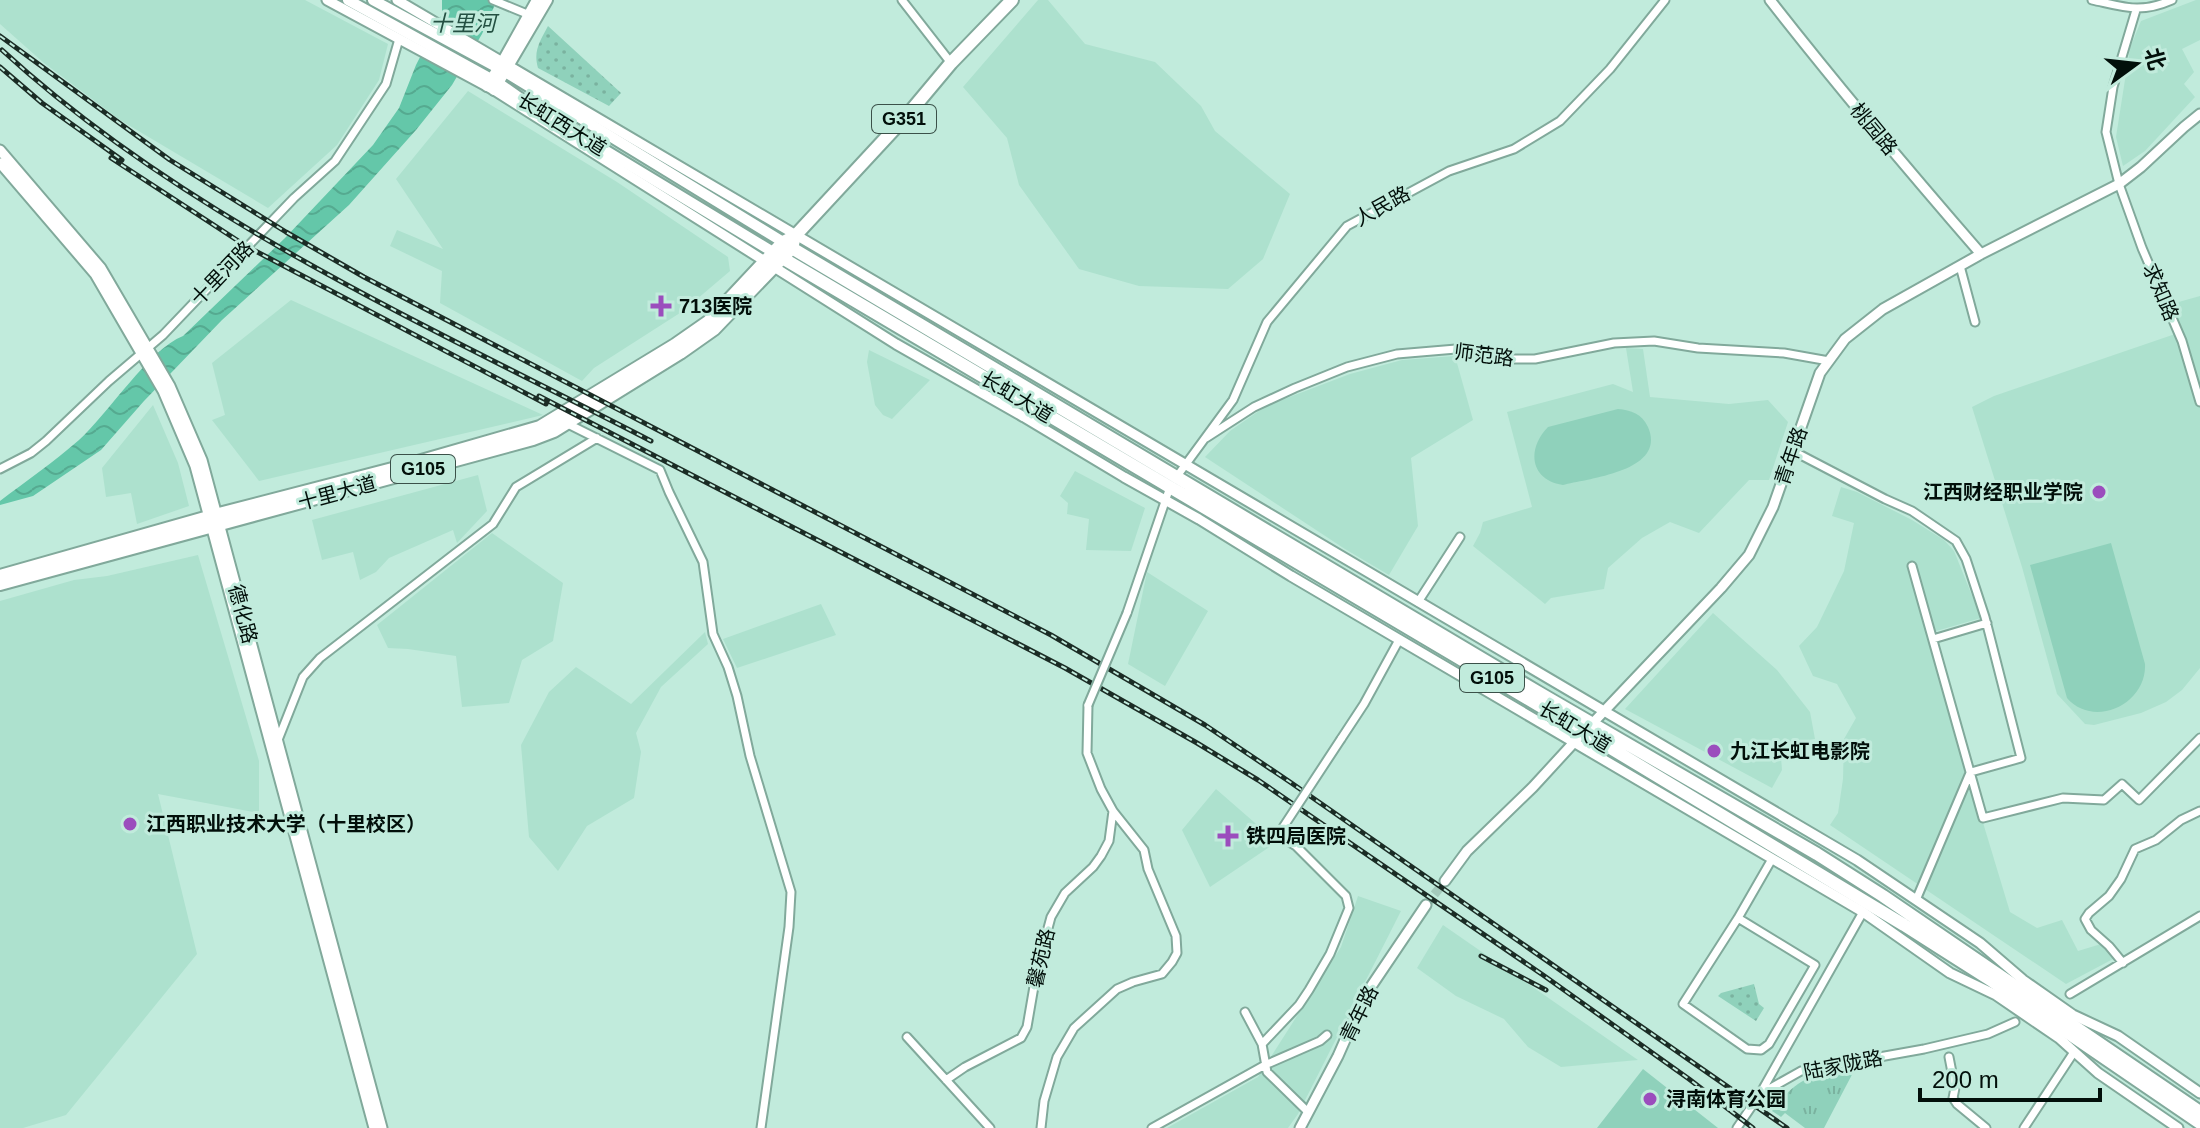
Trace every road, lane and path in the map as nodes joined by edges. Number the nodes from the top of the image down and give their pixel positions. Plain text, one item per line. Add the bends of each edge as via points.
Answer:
1 (327, 0) edge
2 (348, 0) edge
3 (373, 0) edge
4 (397, 0) edge
5 (493, 0) edge
6 (537, 0) edge
7 (547, 0) edge
8 (902, 0) edge
9 (1012, 0) edge
10 (1665, 0) edge
11 (1770, 0) edge
12 (2092, 0) edge
13 (2172, 0) edge
14 (2136, 10) junction
15 (531, 16) junction
16 (417, 17) junction
17 (404, 38) junction
18 (951, 63) junction
19 (500, 64) junction
20 (489, 83) junction
21 (2200, 114) edge
22 (0, 150) edge
23 (0, 163) edge
24 (2119, 184) junction
25 (781, 252) junction
26 (1981, 254) junction
27 (1960, 266) junction
28 (1975, 322) dead end
29 (144, 351) junction
30 (1829, 361) junction
31 (2200, 402) edge
32 (566, 423) junction
33 (597, 438) junction
34 (1204, 438) junction
35 (1793, 451) junction
36 (1186, 464) junction
37 (0, 469) edge
38 (1170, 488) junction
39 (213, 521) junction
40 (1460, 537) dead end
41 (1912, 566) dead end
42 (0, 576) edge
43 (0, 584) edge
44 (1418, 602) junction
45 (1987, 623) junction
46 (1933, 639) junction
47 (1399, 640) junction
48 (1604, 711) junction
49 (1584, 733) junction
50 (2200, 738) edge
51 (278, 742) junction
52 (1971, 772) junction
53 (1113, 811) junction
54 (2200, 811) edge
55 (1772, 859) junction
56 (1445, 881) tunnel mouth
57 (1916, 900) junction
58 (1426, 905) tunnel mouth
59 (1863, 912) junction
60 (2200, 916) edge
61 (1738, 918) junction
62 (2123, 963) junction
63 (2070, 994) dead end
64 (1245, 1012) dead end
65 (2015, 1022) dead end
66 (1327, 1035) dead end
67 (907, 1037) dead end
68 (1262, 1044) junction
69 (2074, 1052) junction
70 (1949, 1057) dead end
71 (1265, 1065) junction
72 (946, 1080) junction
73 (2200, 1093) edge
74 (1760, 1094) junction
75 (1308, 1112) junction
76 (2200, 1112) edge
77 (2200, 1123) edge
78 (374, 1128) edge
79 (382, 1128) edge
80 (761, 1128) edge
81 (990, 1128) edge
82 (1041, 1128) edge
83 (1152, 1128) edge
84 (1300, 1128) edge
85 (1737, 1128) edge
86 (1986, 1128) edge
87 (2024, 1128) edge
88 (2178, 1128) edge

1 - 17 street
2 - 17 main road, 长虹西大道
3 - 16 main road, 长虹西大道
4 - 16 street
5 - 15 street
6 - 15 main road
7 - 15 main road
8 - 18 street
9 - 18 highway, 十里大道 / G351
10 - 34 street, 人民路 via 1560,121 1514,149 1449,171 1347,226 1267,322 1233,400
11 - 26 street, 桃园路
12 - 14 street
13 - 14 street
14 - 24 street, 求知路 via 2106,132
15 - 19 main road
16 - 19 main road, 长虹西大道
17 - 20 main road, 长虹西大道
17 - 29 street, 十里河路 via 386,84 335,161
18 - 25 highway, 十里大道 / G351
19 - 20 main road
19 - 25 main road, 长虹西大道
20 - 25 main road, 长虹西大道
21 - 24 street, 青年路
22 - 29 street, 德化路 via 101,268
23 - 29 street, 德化路 via 95,274
24 - 26 street, 青年路
24 - 31 street, 求知路 via 2182,341
25 - 32 highway, 十里大道 / G105 via 714,329
25 - 36 street
25 - 38 highway, 长虹大道 / G105
25 - 39 highway, 十里大道 / G105 via 708,322 540,427
26 - 27 street, 青年路
27 - 28 street
27 - 30 street, 青年路 via 1883,309 1845,339
29 - 37 street, 十里河路 via 46,441
29 - 39 street, 德化路 via 202,460
30 - 34 street, 师范路 via 1654,341 1614,343 1535,359 1456,349 1397,354 1295,388
30 - 35 street, 青年路
32 - 33 street
32 - 39 highway, 十里大道 / G105 via 533,439
33 - 51 street via 516,487 493,524 320,658 303,677
33 - 80 street via 660,470 703,562 713,634 737,696 788,879 789,927
34 - 36 street, 人民路
35 - 45 street via 1912,511 1956,541
35 - 48 street, 青年路 via 1749,555
36 - 38 street, 人民路
36 - 44 street
38 - 47 street
38 - 49 highway, 长虹大道 / G105
38 - 53 street, 人民路, bridge via 1088,705 1087,753
39 - 42 highway, 十里大道 / G105
39 - 43 highway, 十里大道 / G105
39 - 51 street, 德化路
39 - 78 street, 德化路
40 - 44 street
41 - 46 street
44 - 48 street
45 - 46 street
45 - 52 street via 2021,758
46 - 52 street
47 - 49 street
47 - 68 street, bridge via 1364,704 1278,835 1346,896 1349,908 1309,990
48 - 49 street, 青年路
48 - 57 street
49 - 55 street
49 - 56 street, 青年路 via 1467,851
49 - 76 highway, 长虹大道 / G105 via 1817,854
49 - 77 highway, 长虹大道 / G105 via 1904,925
50 - 52 street via 2139,800 2122,784 2104,800 2063,798 1983,818
51 - 79 street, 德化路
52 - 57 street
53 - 72 street, 馨苑路 via 1105,848 1051,917 1021,1038
53 - 82 street via 1144,850 1176,936 1177,953 1162,974 1117,989 1074,1028 1057,1057
54 - 62 street via 2135,849 2115,888 2085,919
55 - 59 street
55 - 61 street
57 - 73 street via 2073,1015 2118,1036
58 - 75 street, 青年路 via 1364,997
59 - 69 street via 1950,973 1996,995
59 - 74 street
60 - 62 street
61 - 61 street via 1683,1004 1756,1051 1769,1044 1815,965
62 - 63 street
64 - 68 street
65 - 74 street, 陆家陇路 via 1924,1049 1801,1071
66 - 71 street
67 - 72 street
68 - 71 street
69 - 87 street
69 - 88 street
70 - 86 street via 1953,1098
71 - 75 street
71 - 83 street
72 - 81 street
74 - 85 street, 陆家陇路
75 - 84 street, 青年路

